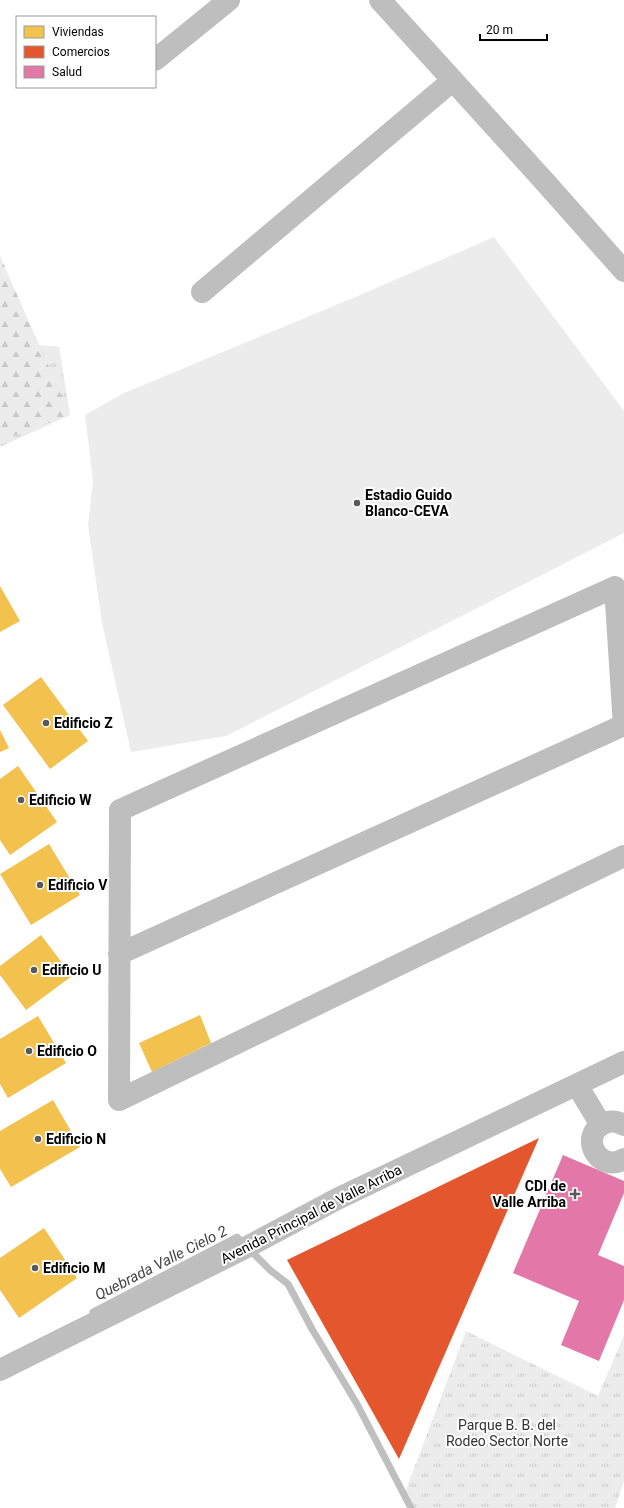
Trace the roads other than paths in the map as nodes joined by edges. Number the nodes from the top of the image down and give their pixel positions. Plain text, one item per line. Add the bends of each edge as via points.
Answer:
1 (229, 0) edge
2 (380, 0) edge
3 (156, 59) edge
4 (452, 81) junction
5 (624, 271) edge
6 (202, 292) dead end
7 (624, 725) edge
8 (624, 856) edge
9 (119, 954) junction
10 (624, 1062) edge
11 (577, 1085) junction
12 (601, 1125) junction
13 (624, 1125) edge
14 (624, 1159) edge
15 (0, 1370) edge

1 - 3 street
2 - 4 street
4 - 5 street
4 - 6 street
7 - 9 street
7 - 9 street via 615,587 120,810
8 - 9 street via 119,1100
10 - 11 street, Avenida Principal de Valle Arriba
11 - 12 street
11 - 15 street, Avenida Principal de Valle Arriba via 337,1199
12 - 13 street via 616,1121
12 - 14 street via 592,1137 594,1152 606,1162 613,1163

